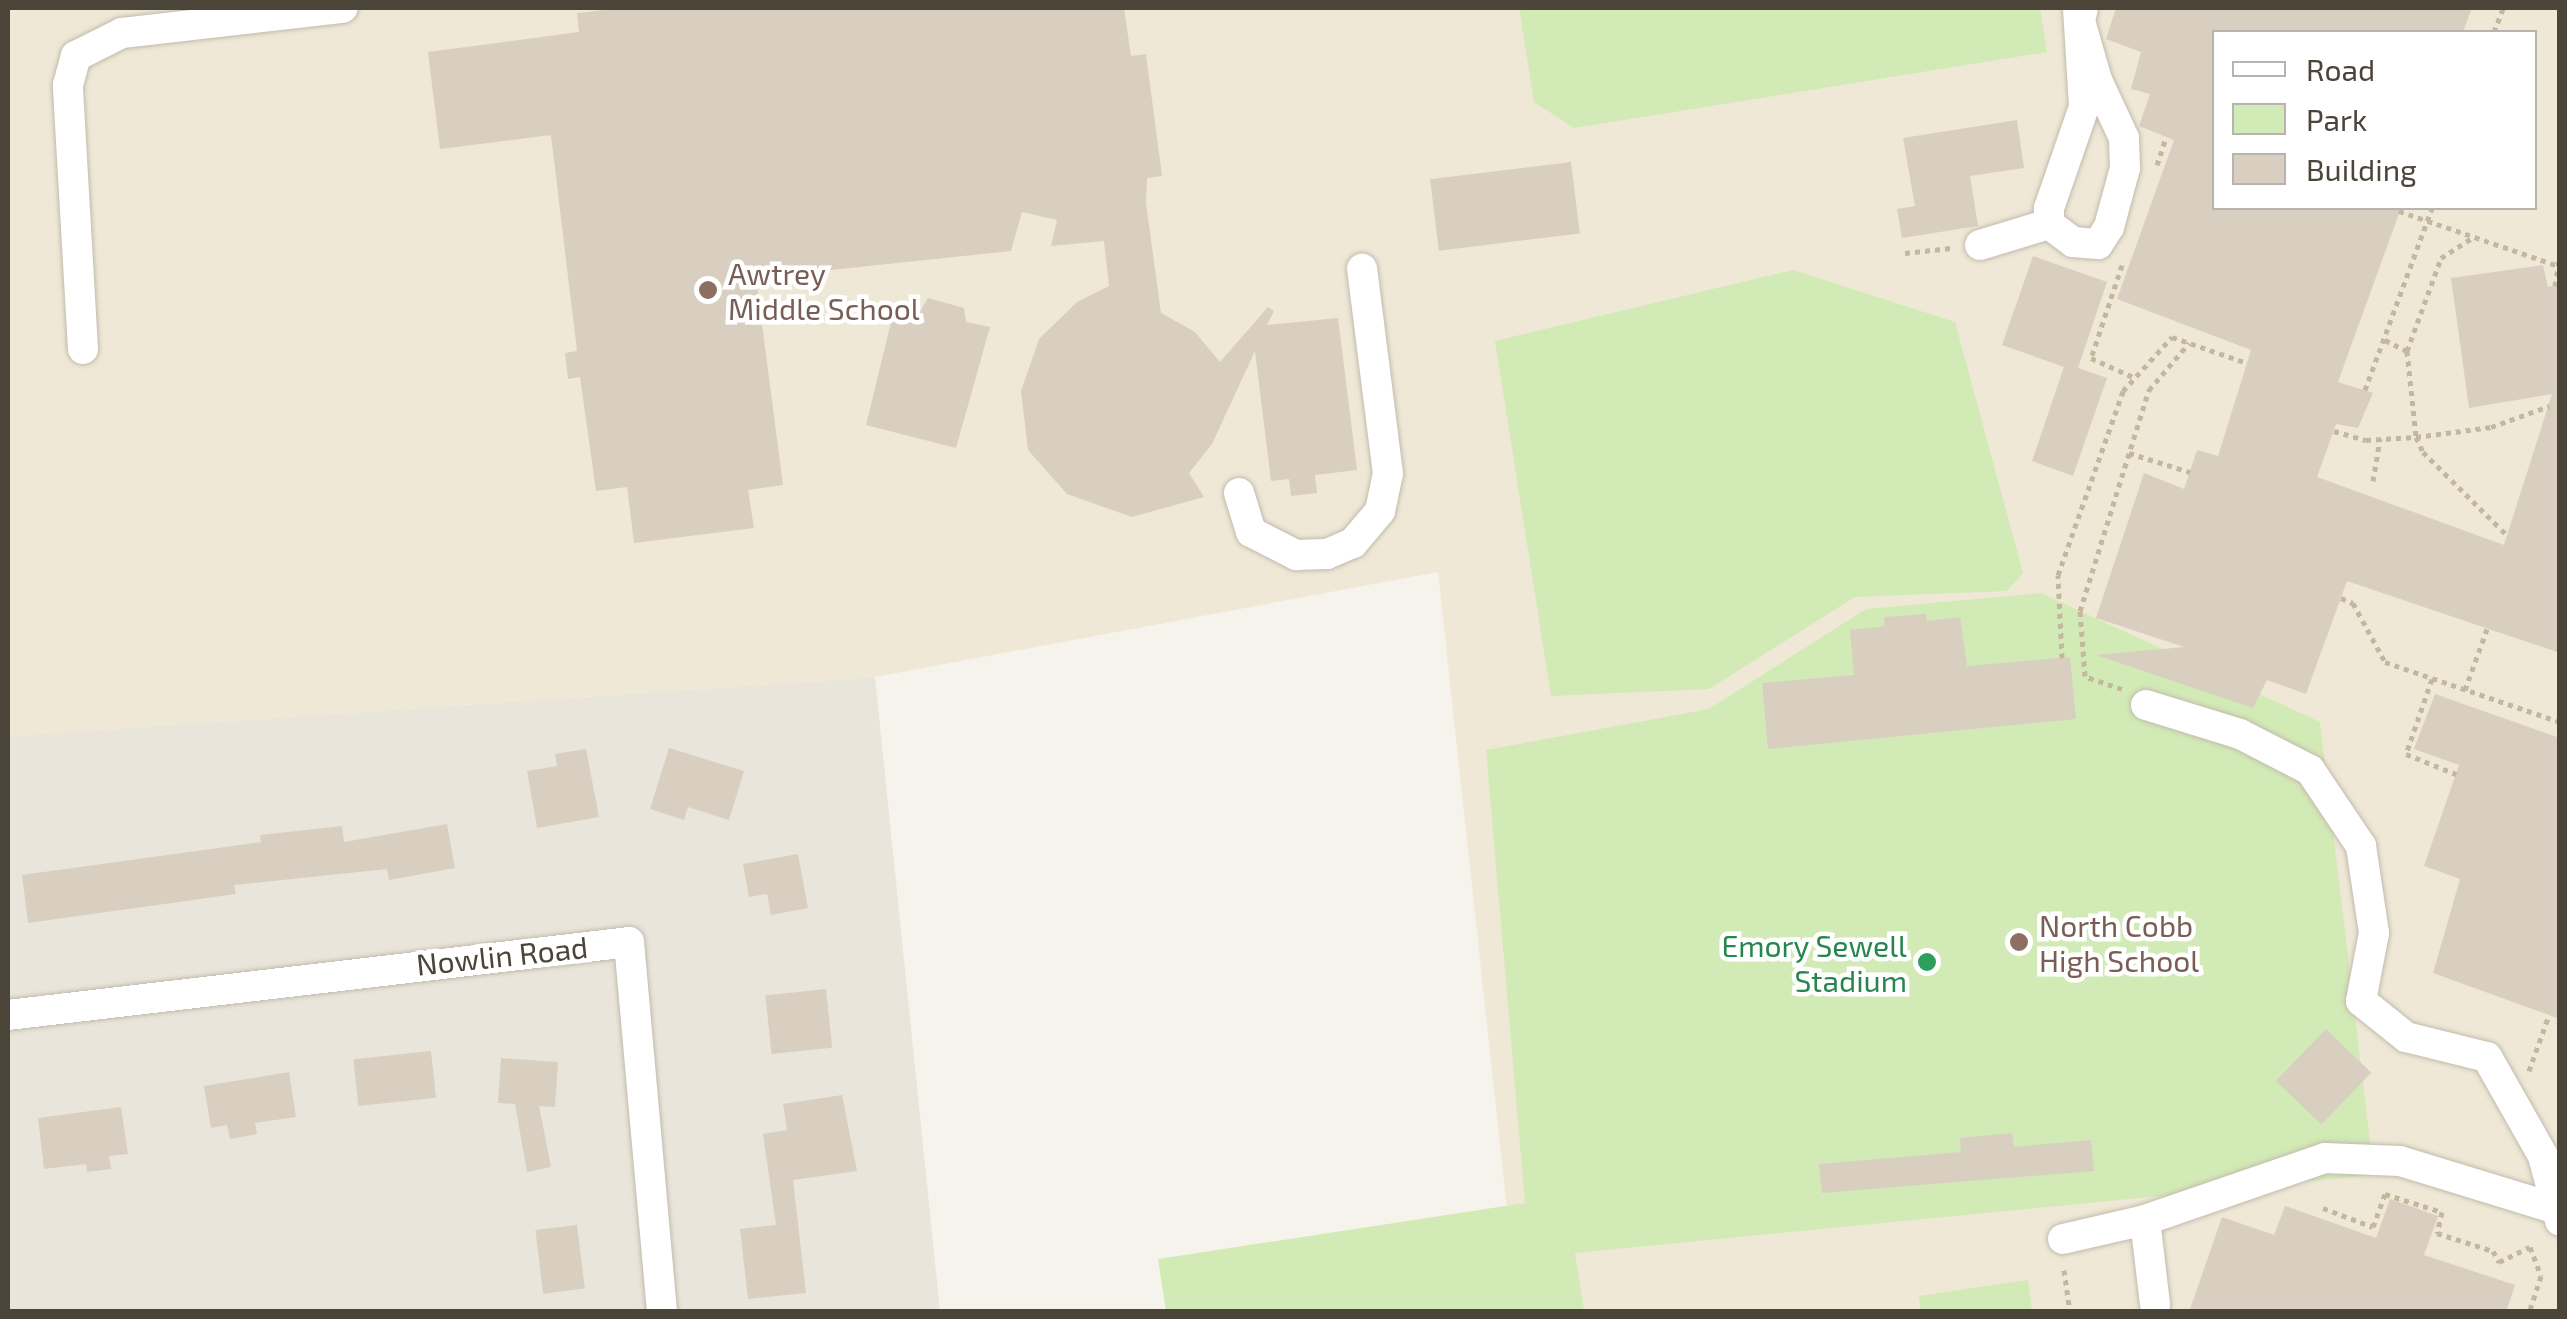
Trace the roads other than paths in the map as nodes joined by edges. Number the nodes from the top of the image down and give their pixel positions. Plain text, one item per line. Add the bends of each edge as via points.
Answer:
1 (343, 8) edge
2 (2080, 12) edge
3 (2049, 224) junction
4 (1980, 245) road end
5 (1362, 268) dead end
6 (83, 349) dead end
7 (1239, 493) dead end
8 (2146, 705) road end
9 (8, 1015) edge
10 (2556, 1214) edge
11 (2145, 1220) junction
12 (2063, 1239) dead end
13 (2155, 1304) dead end
14 (662, 1312) edge

1 - 6 street via 122,34 76,56 68,85
2 - 3 street via 2084,107
2 - 3 street via 2124,138 2124,168 2110,227 2098,244 2073,242
3 - 4 street
5 - 7 street via 1386,449 1380,512 1352,543 1296,556 1251,532
8 - 10 street via 2240,734 2310,770 2361,846 2374,933 2361,1001 2406,1036 2487,1057 2543,1156
9 - 14 street, Nowlin Road via 629,942
10 - 11 street via 2400,1161 2325,1158
11 - 12 street
11 - 13 street

